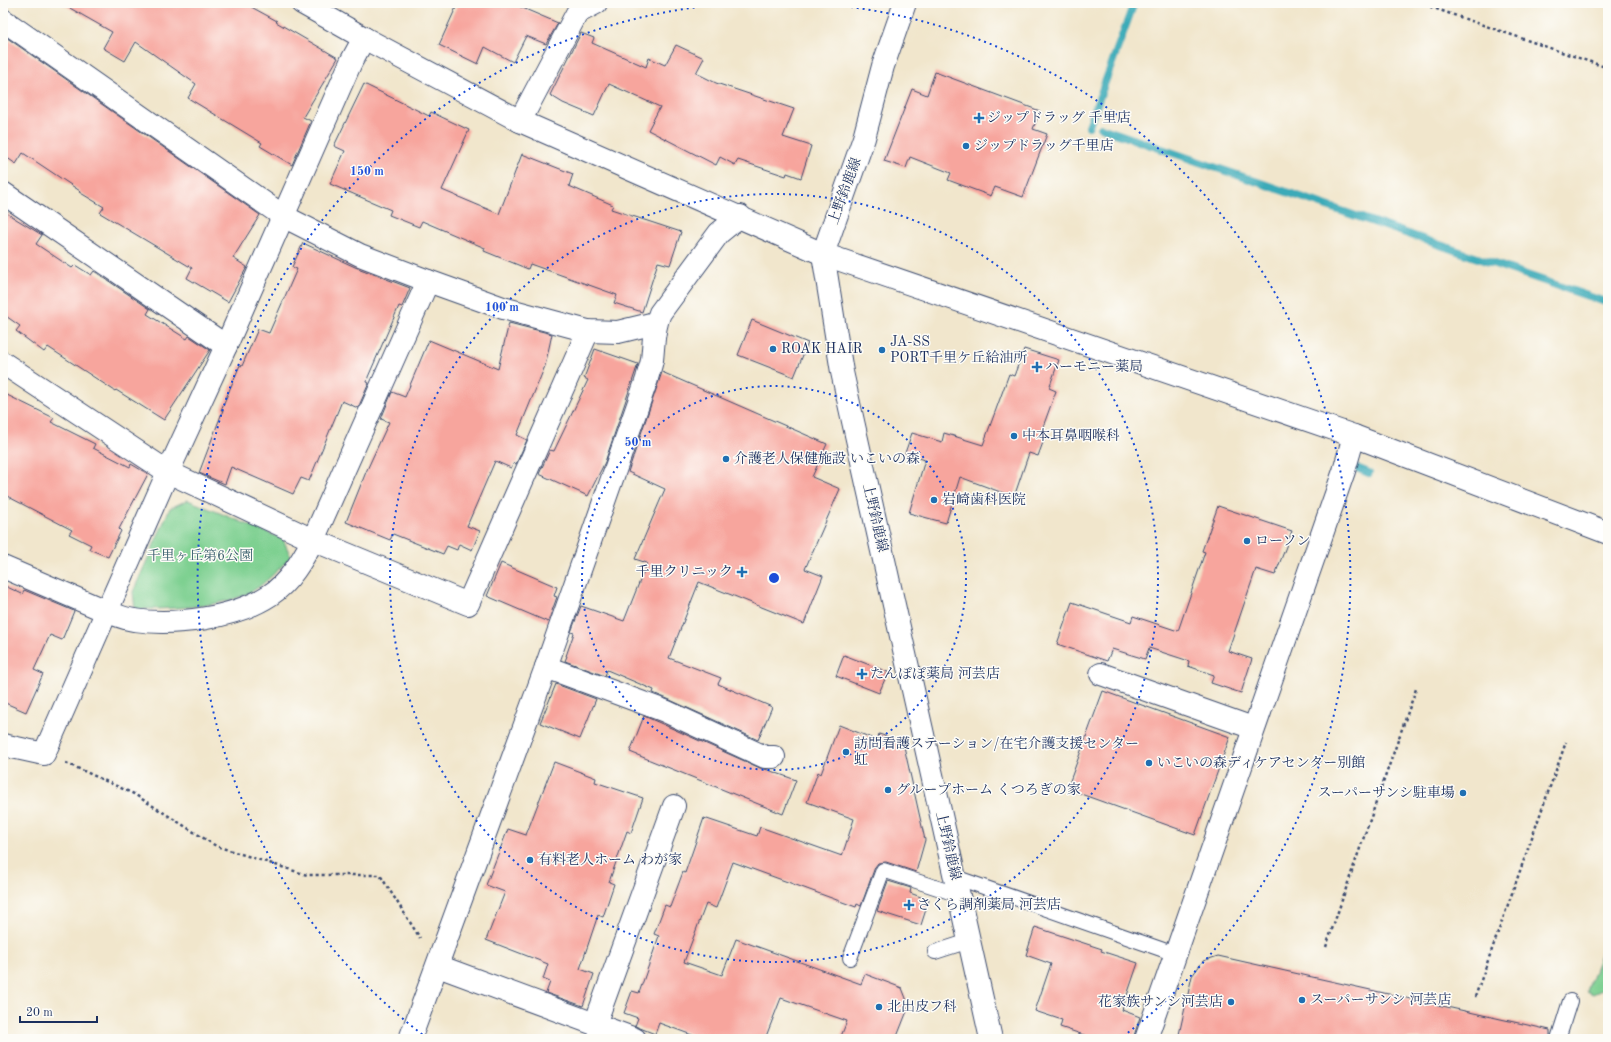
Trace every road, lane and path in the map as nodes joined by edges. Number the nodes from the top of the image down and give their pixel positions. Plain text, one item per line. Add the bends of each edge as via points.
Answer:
1 (302, 3) edge
2 (596, 3) edge
3 (905, 3) edge
4 (1419, 3) edge
5 (3, 20) edge
6 (364, 38) junction
7 (1608, 68) edge
8 (520, 121) junction
9 (3, 193) edge
10 (282, 216) junction
11 (740, 216) junction
12 (823, 254) junction
13 (428, 281) junction
14 (655, 324) junction
15 (588, 331) junction
16 (226, 346) junction
17 (3, 363) edge
18 (1349, 453) junction
19 (168, 472) junction
20 (1608, 533) edge
21 (313, 540) junction
22 (3, 567) edge
23 (108, 612) junction
24 (546, 667) junction
25 (1101, 674) dead end
26 (1416, 689) dead end
27 (1253, 728) junction
28 (1566, 742) dead end
29 (3, 745) edge
30 (44, 754) junction
31 (774, 757) dead end
32 (674, 806) dead end
33 (957, 886) junction
34 (969, 941) junction
35 (1326, 948) dead end
36 (935, 952) dead end
37 (1175, 954) junction
38 (850, 958) dead end
39 (438, 966) junction
40 (1476, 997) dead end
41 (1570, 1001) dead end
42 (595, 1024) junction
43 (410, 1039) edge
44 (635, 1039) edge
45 (990, 1039) edge
46 (1146, 1039) edge
47 (1558, 1039) edge

1 - 6 street
2 - 8 street via 577,13
3 - 12 street, 上野鈴鹿線 via 883,66 864,138
4 - 7 path
5 - 10 street
6 - 8 street
6 - 10 street
8 - 11 street
9 - 16 street
10 - 13 street via 360,255
10 - 16 street
11 - 12 street
11 - 14 street via 718,233 660,313
12 - 18 street
12 - 33 street, 上野鈴鹿線 via 842,372
13 - 15 street via 503,308
13 - 21 street
14 - 15 street via 618,332
14 - 24 street via 652,361 647,379
15 - 21 street via 468,604
16 - 19 street
17 - 19 street
18 - 20 street
18 - 27 street
19 - 21 street
19 - 23 street
21 - 23 street via 304,558 284,584 270,595 234,612 202,618 151,622 123,618
22 - 23 street
23 - 30 street
24 - 31 street via 665,711 765,757
24 - 39 street
25 - 27 street
26 - 35 path
27 - 37 street
28 - 40 path
29 - 30 street
30 - 39 path via 134,794 216,846 307,876 380,876
32 - 42 street
33 - 34 street, 上野鈴鹿線
33 - 37 lane
33 - 38 lane via 883,870
34 - 36 lane
34 - 45 street, 上野鈴鹿線
37 - 46 street
39 - 42 street
39 - 43 street
41 - 47 lane
42 - 44 street

